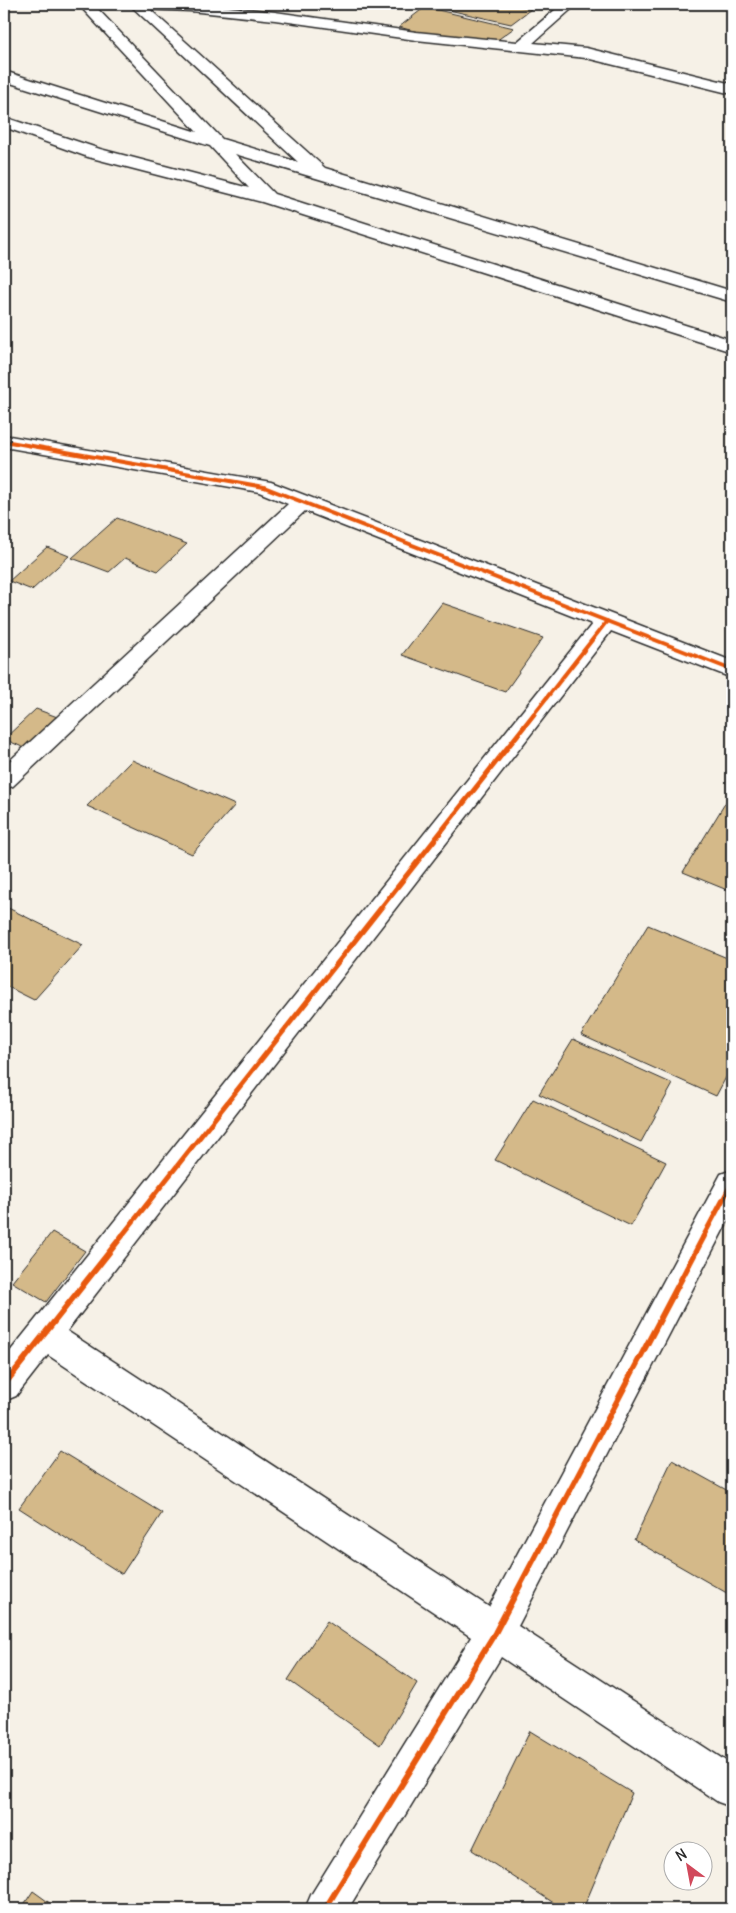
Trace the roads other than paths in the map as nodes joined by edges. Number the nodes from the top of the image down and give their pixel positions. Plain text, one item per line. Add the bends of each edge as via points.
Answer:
1 (85, 4) edge
2 (137, 4) edge
3 (570, 4) edge
4 (521, 46) junction
5 (726, 72) dead end
6 (4, 76) edge
7 (712, 84) junction
8 (732, 89) edge
9 (4, 122) edge
10 (215, 142) junction
11 (319, 172) junction
12 (268, 198) junction
13 (732, 297) edge
14 (732, 346) edge
15 (4, 441) edge
16 (302, 502) junction
17 (607, 621) junction
18 (732, 670) edge
19 (4, 780) edge
20 (732, 1183) edge
21 (44, 1334) junction
22 (4, 1385) edge
23 (495, 1633) junction
24 (732, 1788) edge
25 (325, 1909) edge

1 - 10 street
2 - 4 street via 275,16 416,36
2 - 11 street
3 - 4 street
4 - 7 street via 586,53
5 - 7 street
6 - 10 street
7 - 8 street
9 - 12 street via 94,152
10 - 11 street
10 - 12 street
11 - 13 street
12 - 14 street
15 - 16 street via 264,487
16 - 17 street
16 - 19 street
17 - 18 street
17 - 21 street
20 - 23 street
21 - 22 street
21 - 23 street
23 - 24 street
23 - 25 street

